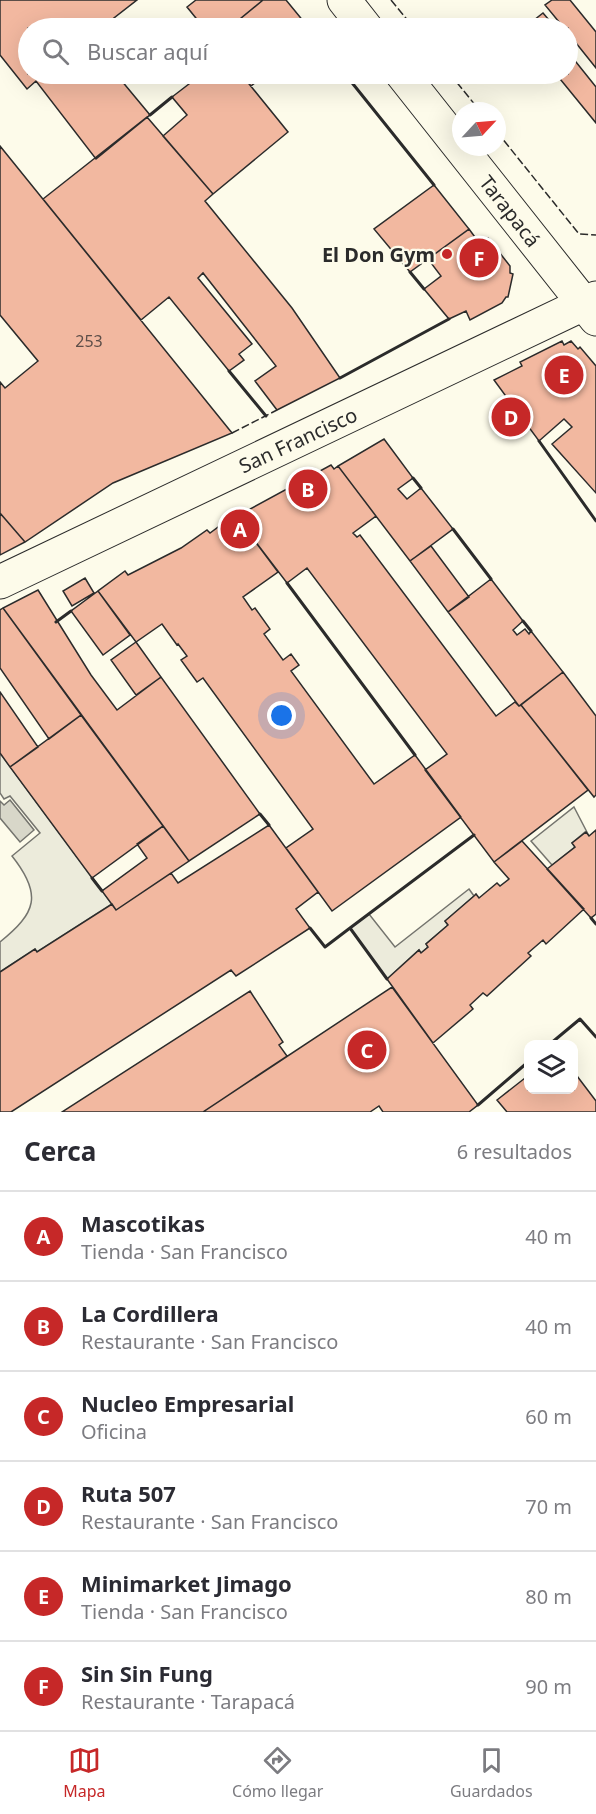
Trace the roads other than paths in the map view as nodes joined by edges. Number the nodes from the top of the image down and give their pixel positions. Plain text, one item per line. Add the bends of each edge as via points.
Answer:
1 (344, 0) edge
2 (358, 18) edge
3 (410, 84) edge
4 (592, 307) edge
5 (0, 582) edge

1 - 2 main road
3 - 4 main road, Tarapacá
4 - 5 main road, San Francisco

